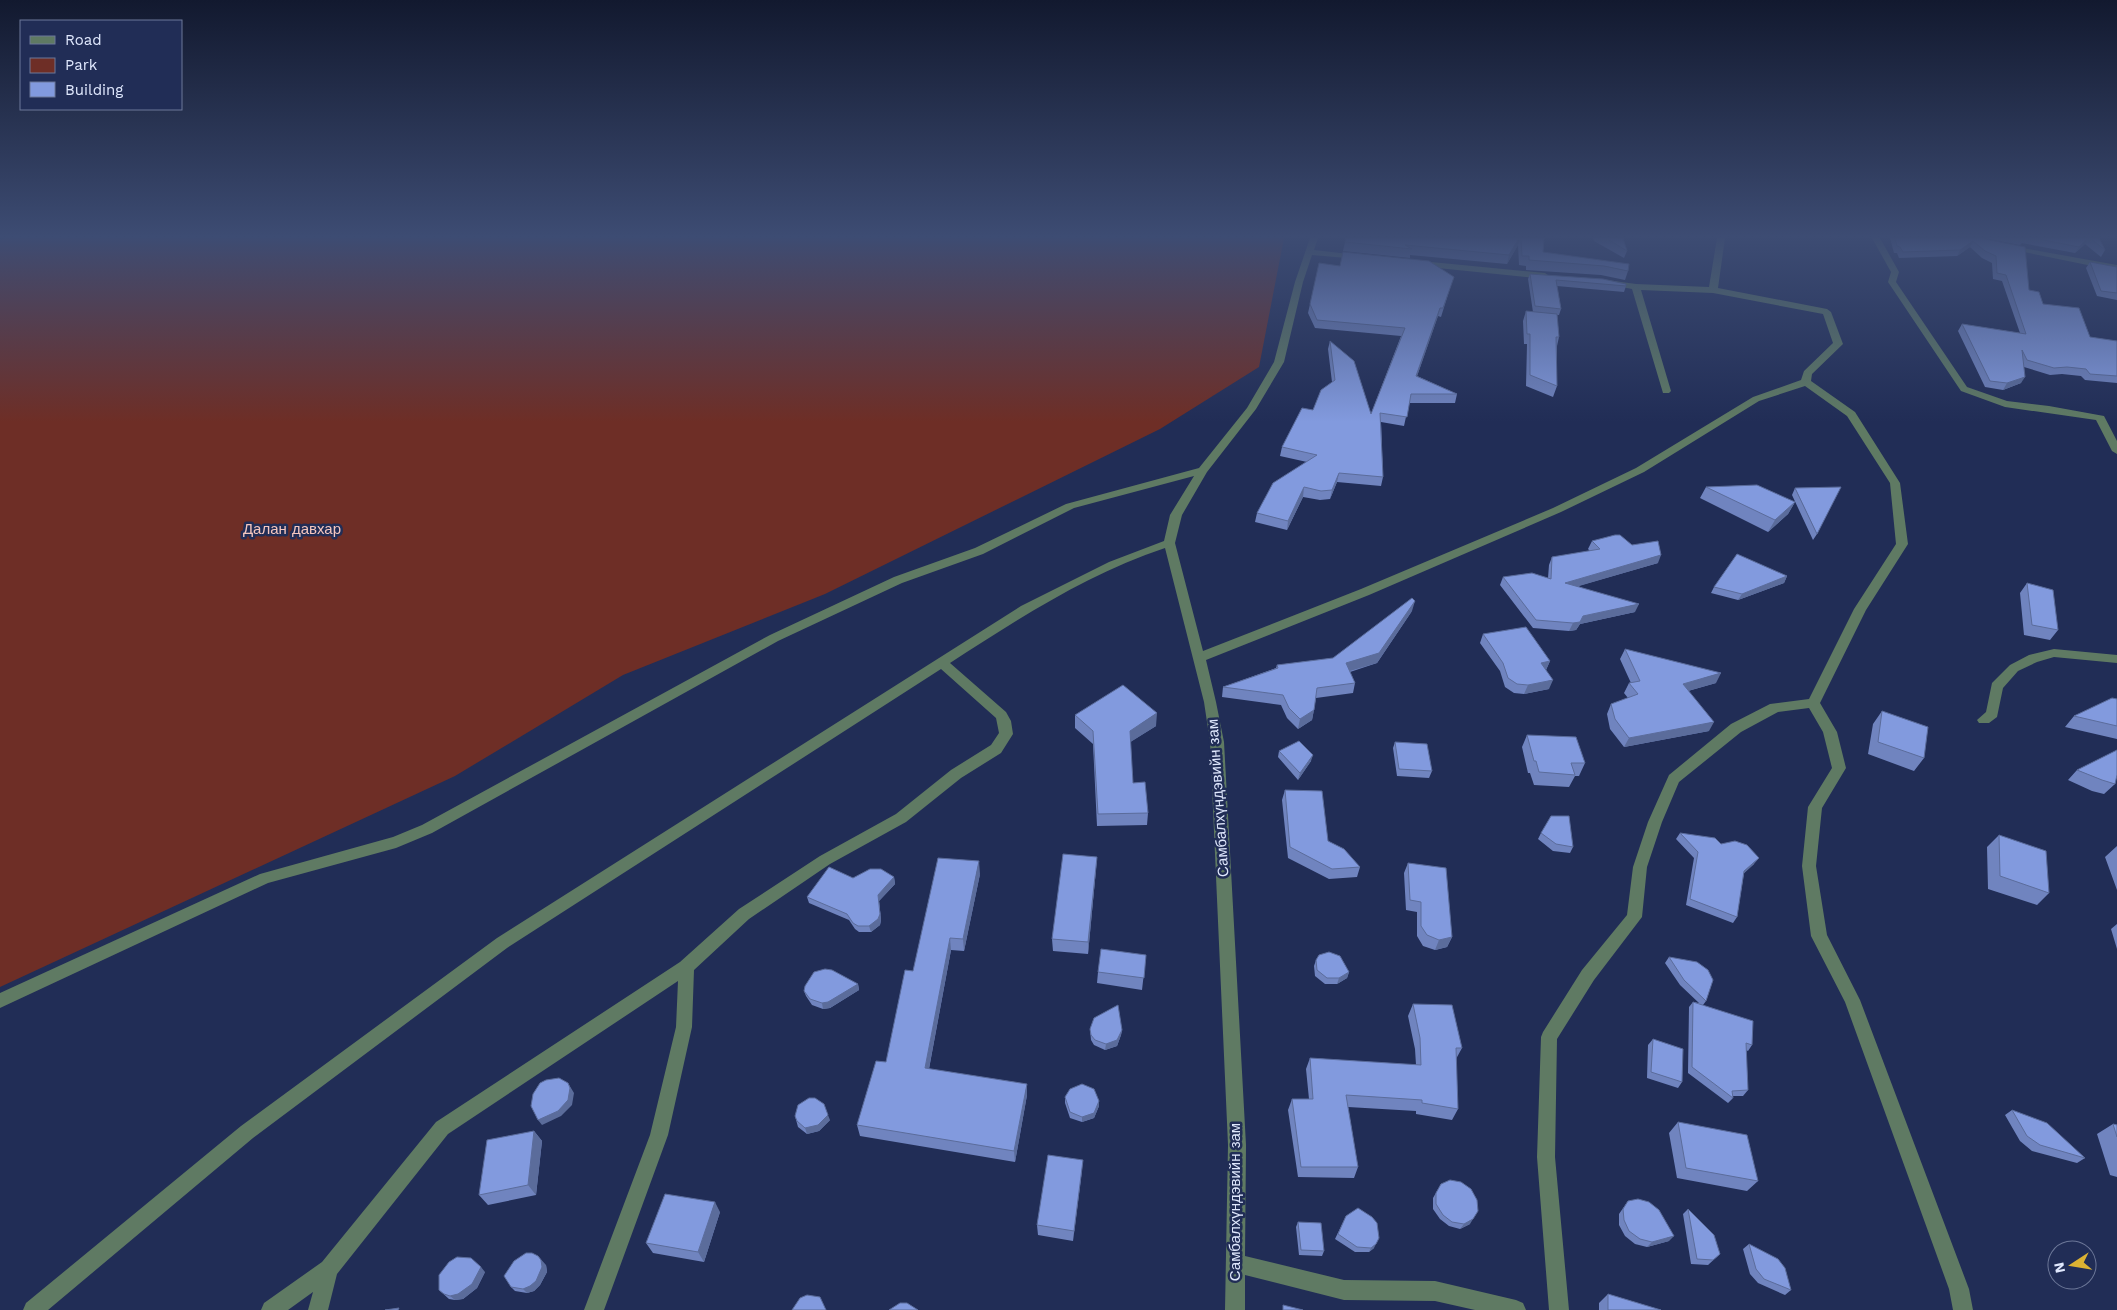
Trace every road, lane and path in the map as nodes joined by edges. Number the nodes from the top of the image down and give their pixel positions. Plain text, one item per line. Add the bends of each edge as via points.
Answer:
1 (1295, 299) edge
2 (1640, 299) edge
3 (1760, 299) edge
4 (1904, 299) edge
5 (1806, 382) junction
6 (1666, 391) dead end
7 (2117, 450) edge
8 (1203, 470) junction
9 (1169, 543) junction
10 (1198, 658) junction
11 (2117, 659) edge
12 (941, 662) junction
13 (1813, 703) junction
14 (1984, 720) dead end
15 (686, 967) junction
16 (0, 1001) edge
17 (1236, 1263) junction
18 (328, 1269) junction
19 (33, 1310) edge
20 (271, 1310) edge
21 (318, 1310) edge
22 (594, 1310) edge
23 (1235, 1310) edge
24 (1516, 1310) edge
25 (1560, 1310) edge
26 (1963, 1310) edge

1 - 8 street, Самбалхүндэвийн зам via 1279,362 1251,409
2 - 6 street
3 - 5 street via 1827,312 1838,344 1807,373
4 - 7 street via 1964,389 2005,404 2100,418
5 - 10 street via 1756,399 1640,470 1557,510 1365,592
5 - 13 street via 1850,414 1895,482 1902,544 1860,609
8 - 9 street, Самбалхүндэвийн зам via 1176,515
8 - 16 street via 1070,506 980,551 898,580 774,638 427,829 396,842 265,878
9 - 10 street, Самбалхүндэвийн зам
9 - 12 street via 1103,567 1025,609
10 - 17 street, Самбалхүндэвийн зам via 1214,721 1219,772 1237,1145
11 - 14 street via 2054,653 2033,658 2014,668 1997,686 1992,714
12 - 15 street via 1001,715 1006,734 1001,744 956,774 901,818 825,860 744,914
12 - 19 street via 443,985 247,1132
13 - 25 street via 1775,707 1736,728 1674,779 1640,867 1634,918 1588,975 1548,1037 1546,1157
13 - 26 street via 1830,732 1839,768 1815,807 1809,866 1819,936 1855,1009 1952,1271
15 - 18 street via 442,1128
15 - 22 street via 684,1027 659,1135
17 - 23 street, Самбалхүндэвийн зам
17 - 24 street via 1344,1290 1435,1291
18 - 20 street
18 - 21 street

